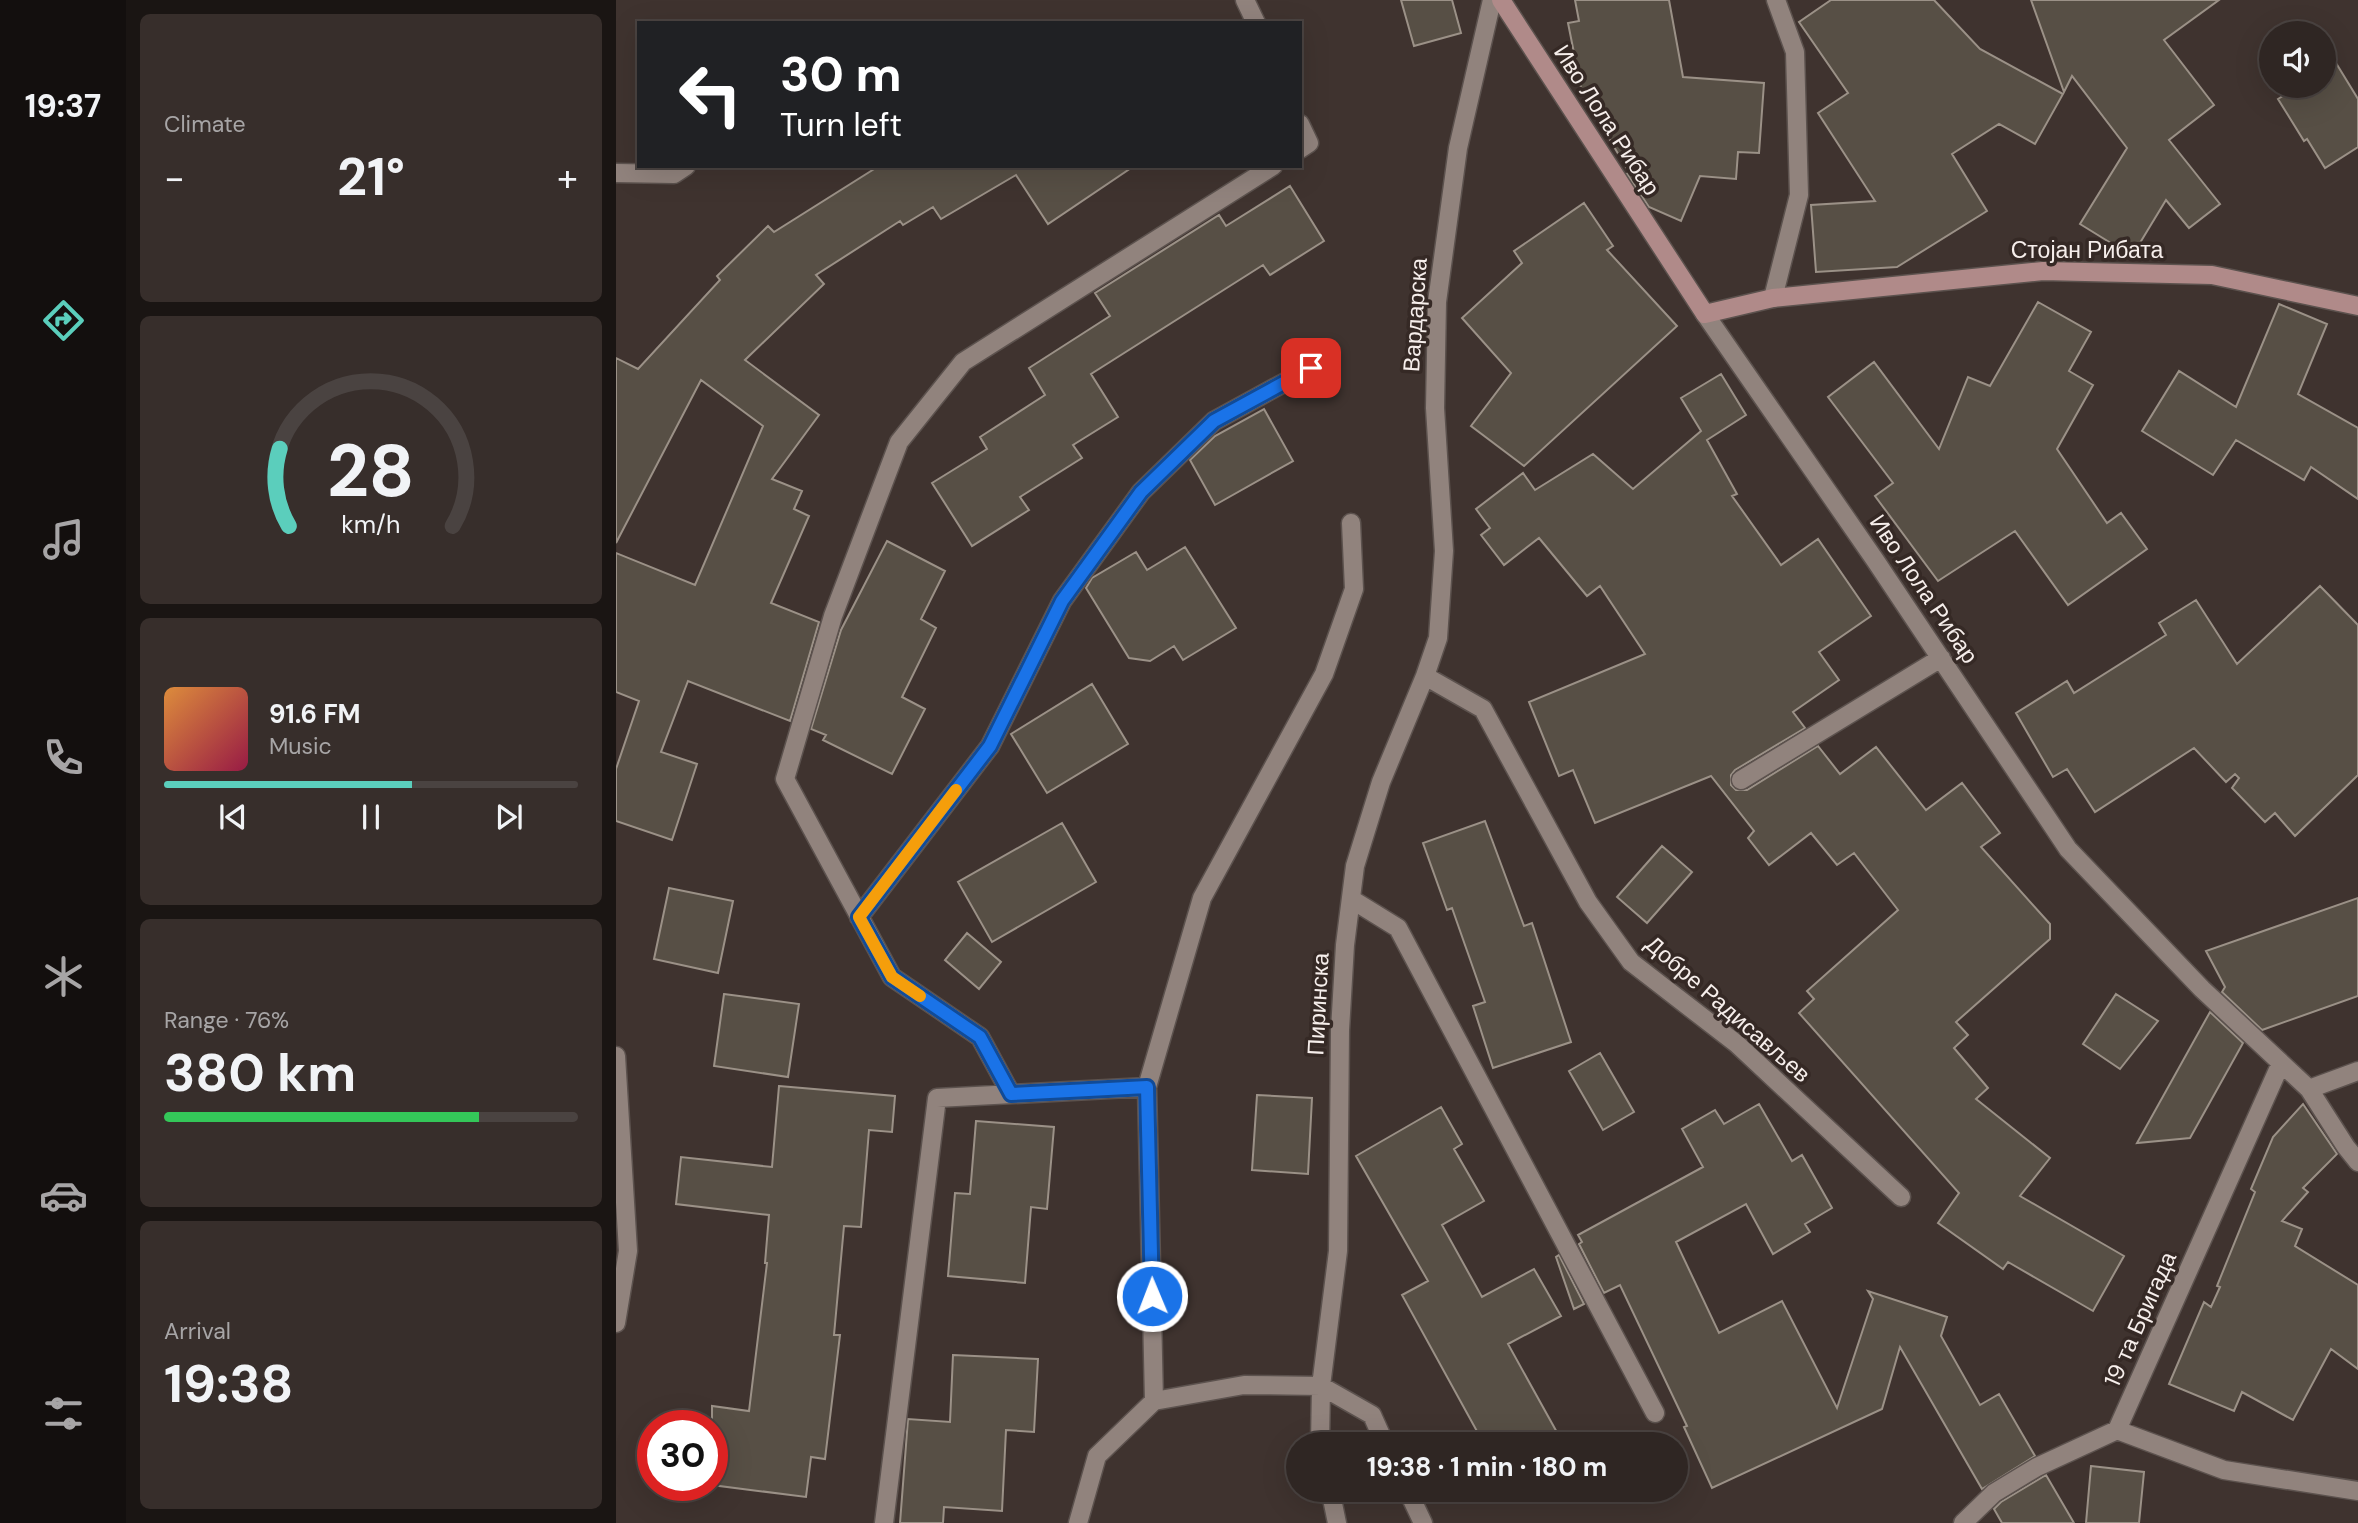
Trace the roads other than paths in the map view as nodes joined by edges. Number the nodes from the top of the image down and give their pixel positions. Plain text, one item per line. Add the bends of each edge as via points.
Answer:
1 (1245, 0) edge
2 (1492, 0) edge
3 (1501, 0) edge
4 (1776, 0) edge
5 (1254, 21) edge
6 (1302, 128) edge
7 (1302, 148) edge
8 (683, 168) edge
9 (1270, 168) edge
10 (616, 173) edge
11 (1773, 298) junction
12 (2358, 306) edge
13 (1705, 314) junction
14 (1311, 368) dead end
15 (1351, 523) dead end
16 (1438, 638) joint
17 (1941, 658) junction
18 (1425, 676) junction
19 (1741, 780) dead end
20 (1351, 899) junction
21 (859, 917) junction
22 (616, 1056) edge
23 (2281, 1063) junction
24 (2358, 1070) edge
25 (1147, 1087) junction
26 (2309, 1088) junction
27 (1011, 1094) junction
28 (2358, 1162) edge
29 (1901, 1197) dead end
30 (616, 1323) edge
31 (1321, 1387) junction
32 (1154, 1401) junction
33 (1656, 1413) dead end
34 (2117, 1430) junction
35 (1320, 1432) edge
36 (1380, 1432) edge
37 (2358, 1491) edge
38 (1333, 1502) edge
39 (1413, 1502) edge
40 (884, 1523) edge
41 (1078, 1523) edge
42 (1337, 1523) edge
43 (1423, 1523) edge
44 (1963, 1523) edge

1 - 5 street
2 - 16 street, Вардарска via 1458,148 1437,302 1435,408 1444,551
3 - 13 street, Иво Лола Рибар
4 - 11 street via 1795,52 1800,195
6 - 7 street via 1309,143
8 - 10 street via 674,174
9 - 21 street via 963,362 900,442 833,616 785,779
11 - 12 street, Стојан Рибата via 2043,271 2212,275
11 - 13 street, Стојан Рибата
13 - 17 street, Иво Лола Рибар
14 - 21 street via 1214,421 1141,492 1062,601 990,746
15 - 25 street via 1354,589 1324,674 1202,898
16 - 18 street, Пиринска
17 - 19 street
17 - 23 street, Иво Лола Рибар via 2068,849 2202,989
18 - 20 street, Пиринска via 1381,782 1355,866
18 - 29 street, Добре Радисављев via 1483,709 1588,902 1631,962 1737,1044
20 - 31 street, Пиринска via 1340,1030 1338,1251
20 - 33 street via 1398,928
21 - 27 street via 892,977 980,1037
22 - 30 street via 628,1251
23 - 26 street, Иво Лола Рибар
23 - 34 street, 19 та Бригада
24 - 26 street
25 - 27 street
25 - 32 street
26 - 28 street, Иво Лола Рибар
27 - 40 street via 937,1098
31 - 32 street via 1244,1385
31 - 35 street, Пиринска
31 - 36 street via 1372,1415
32 - 41 street via 1097,1456
34 - 37 street via 2224,1469
34 - 44 street via 2037,1466 1994,1493
38 - 42 street
39 - 43 street

